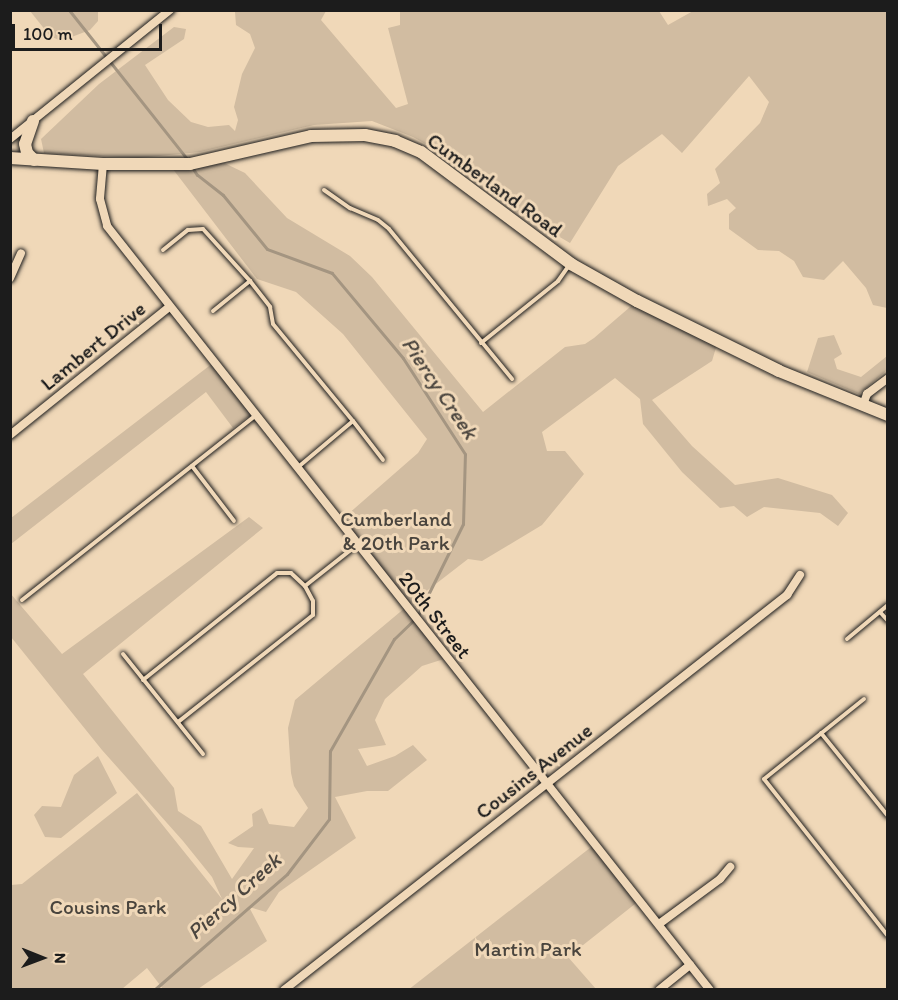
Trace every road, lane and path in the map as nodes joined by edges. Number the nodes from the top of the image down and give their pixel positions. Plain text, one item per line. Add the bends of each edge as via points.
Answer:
1 (170, 10) edge
2 (33, 121) junction
3 (10, 139) edge
4 (10, 158) edge
5 (34, 160) junction
6 (103, 164) junction
7 (324, 190) dead end
8 (163, 250) dead end
9 (21, 253) dead end
10 (571, 264) junction
11 (10, 278) edge
12 (249, 281) junction
13 (169, 307) junction
14 (213, 311) dead end
15 (481, 343) junction
16 (888, 378) edge
17 (512, 379) dead end
18 (863, 405) junction
19 (888, 415) edge
20 (255, 416) junction
21 (353, 421) junction
22 (10, 435) edge
23 (383, 460) dead end
24 (192, 466) junction
25 (296, 469) junction
26 (234, 521) dead end
27 (357, 545) junction
28 (800, 575) dead end
29 (304, 586) junction
30 (22, 600) dead end
31 (888, 605) edge
32 (880, 612) junction
33 (888, 621) edge
34 (848, 639) dead end
35 (123, 654) dead end
36 (143, 680) junction
37 (864, 699) dead end
38 (178, 722) junction
39 (821, 733) junction
40 (203, 754) dead end
41 (546, 784) junction
42 (888, 816) edge
43 (730, 867) dead end
44 (659, 924) junction
45 (888, 936) edge
46 (690, 965) junction
47 (284, 990) edge
48 (659, 990) edge
49 (710, 990) edge

1 - 2 street
2 - 3 street
2 - 5 street via 25,144
4 - 5 street, Cumberland Road
5 - 6 street, Cumberland Road
6 - 10 street, Cumberland Road via 190,164 311,136 337,134 395,141 421,152
6 - 13 street, 20th Street via 100,198 107,226
7 - 15 lane via 389,229
8 - 12 lane via 188,230 203,229
9 - 11 street
10 - 15 lane via 558,281
10 - 18 street, Cumberland Road via 779,371
12 - 14 lane
12 - 21 lane via 270,307 273,324
13 - 20 street, 20th Street
13 - 22 street, Lambert Drive
15 - 17 lane
16 - 18 street via 867,394
18 - 19 street, Cumberland Road
20 - 24 lane
20 - 25 street, 20th Street
21 - 23 lane
21 - 25 lane
24 - 26 lane
24 - 30 lane
25 - 27 street, 20th Street
27 - 29 lane
27 - 41 street, 20th Street
28 - 41 street, Cousins Avenue via 787,595
29 - 36 lane via 291,573 277,573
29 - 38 lane via 313,601 313,615
31 - 32 lane
32 - 33 lane
32 - 34 lane
35 - 36 lane
36 - 38 lane
37 - 39 lane
38 - 40 lane
39 - 42 lane
39 - 45 lane via 764,779
41 - 44 street, 20th Street
41 - 47 street, Cousins Avenue
43 - 44 street via 720,879
44 - 46 street, 20th Street
46 - 48 street
46 - 49 street, 20th Street

